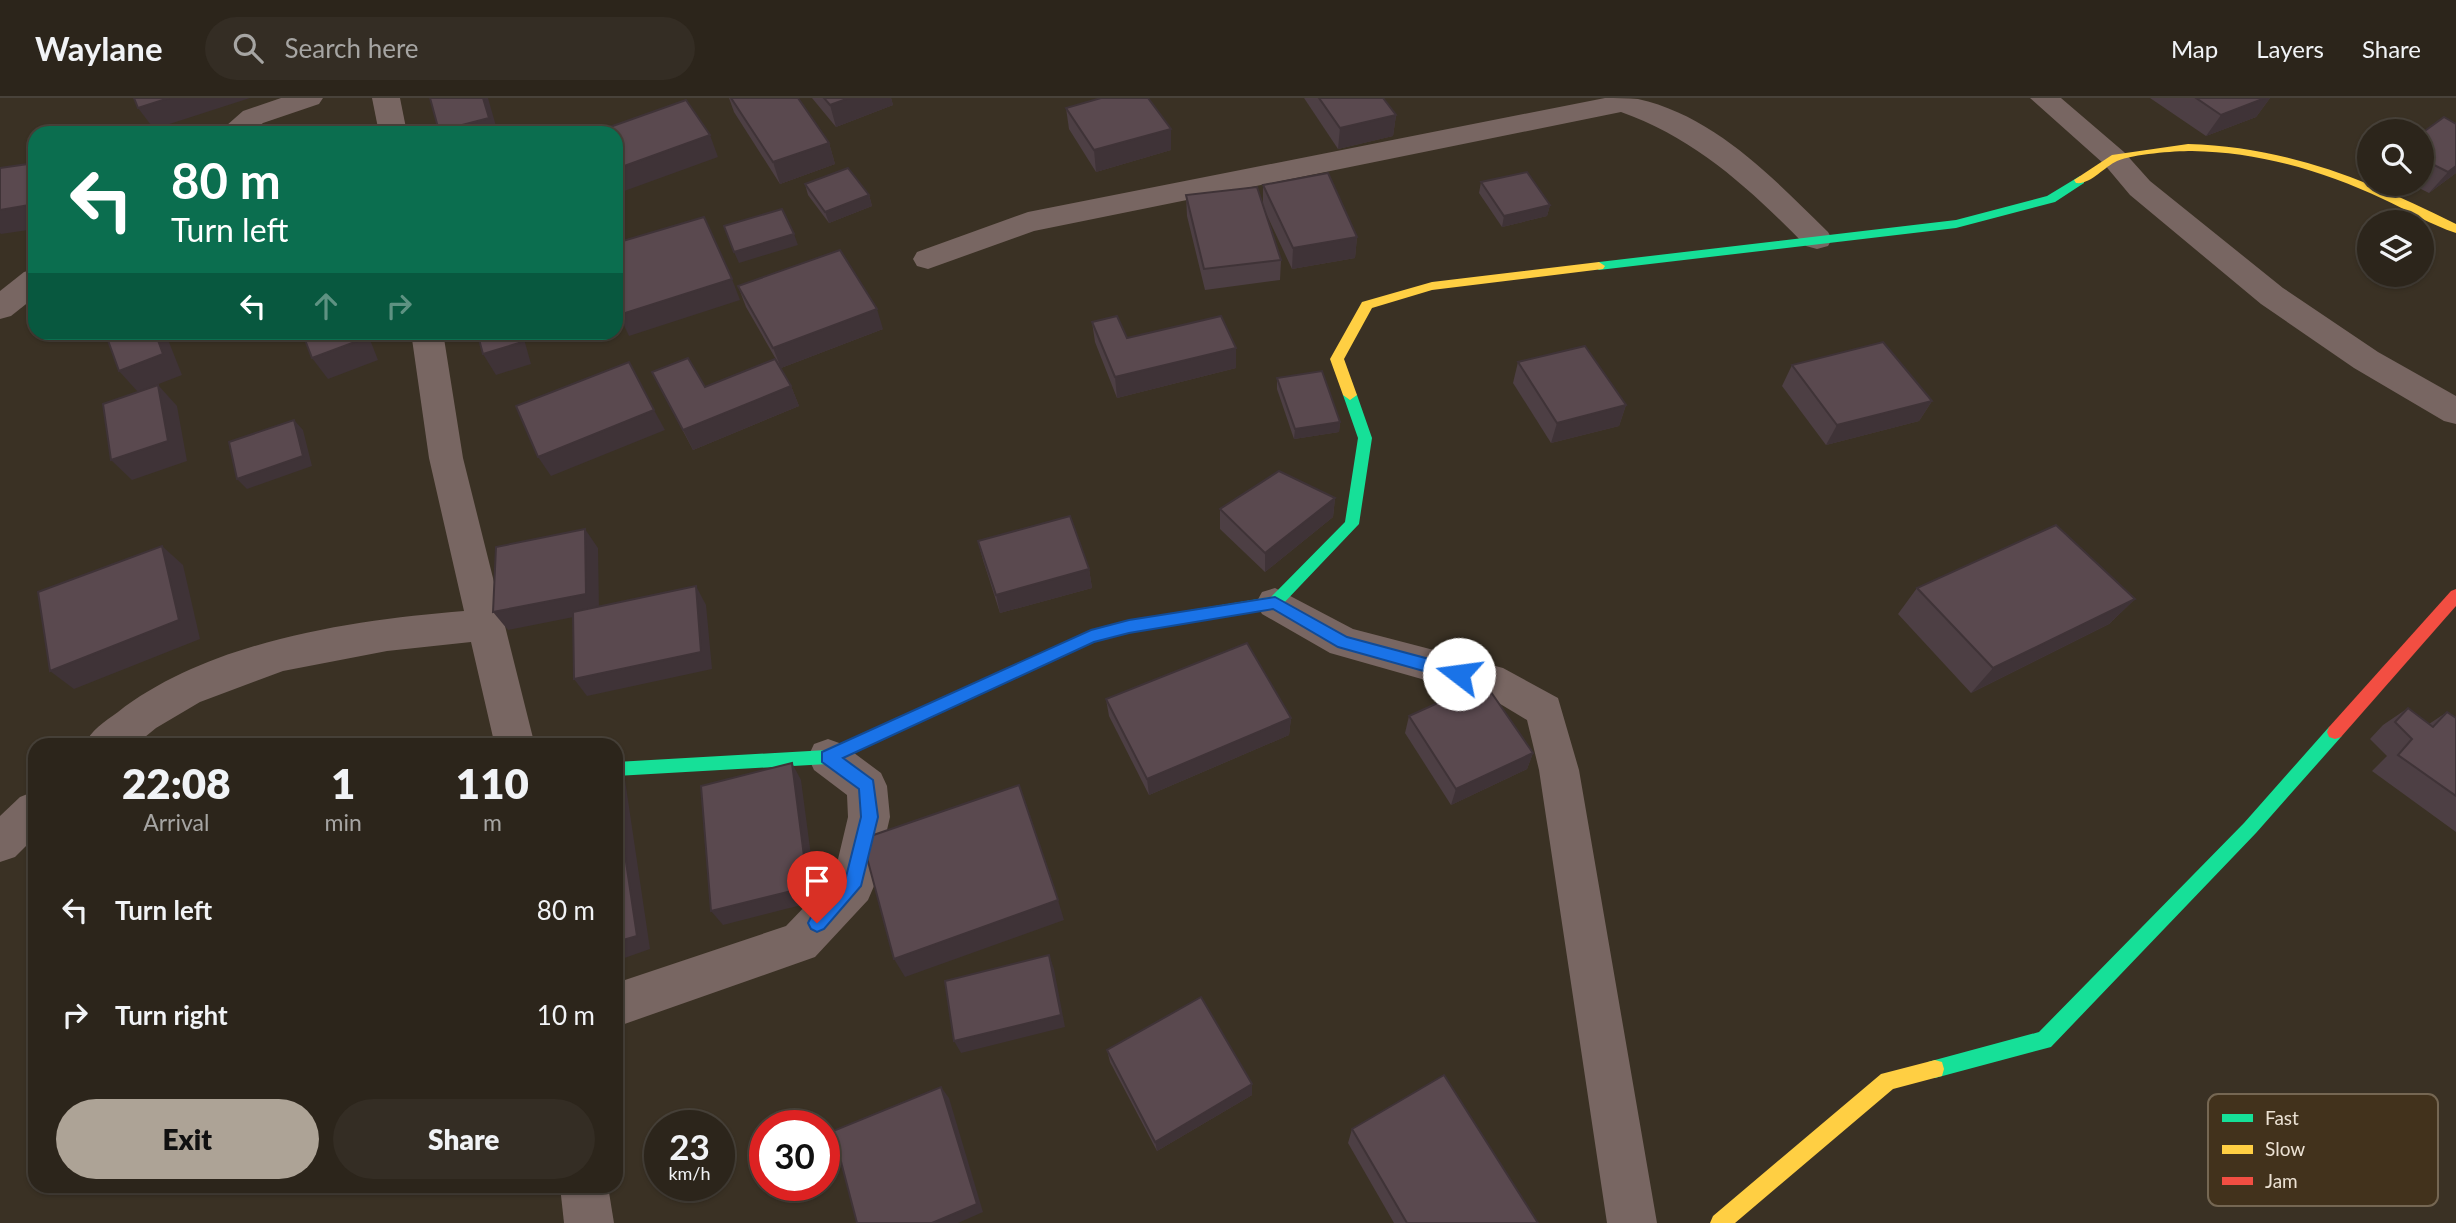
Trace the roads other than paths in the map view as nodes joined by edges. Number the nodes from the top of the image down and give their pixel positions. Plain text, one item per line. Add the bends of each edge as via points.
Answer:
1 (309, 98) edge
2 (386, 98) edge
3 (2045, 98) edge
4 (1619, 101) edge
5 (241, 126) edge
6 (392, 126) edge
7 (2114, 158) junction
8 (2456, 229) edge
9 (1817, 239) junction
10 (928, 259) dead end
11 (28, 286) edge
12 (0, 308) edge
13 (429, 340) edge
14 (2456, 412) edge
15 (1275, 603) junction
16 (2451, 611) edge
17 (486, 625) junction
18 (112, 738) edge
19 (513, 738) edge
20 (828, 757) junction
21 (623, 769) edge
22 (28, 817) edge
23 (0, 843) edge
24 (623, 1003) edge
25 (585, 1193) edge
26 (589, 1223) edge
27 (1632, 1223) edge
28 (1720, 1223) edge

1 - 5 street via 253,117
2 - 6 street
3 - 7 street
4 - 9 street via 1652,111 1737,160
4 - 10 street via 1028,222
7 - 8 street via 2179,146 2219,147 2280,159 2381,190
7 - 9 street via 2051,199 1956,224
7 - 14 street via 2140,188 2272,296 2366,360
9 - 15 street via 1432,286 1367,305 1337,359 1365,438 1352,524
11 - 12 street
13 - 17 street via 446,458
15 - 20 street via 1091,636
15 - 27 street via 1343,642 1503,685 1544,710 1559,771
16 - 28 street via 2250,828 2044,1040 1888,1081
17 - 18 street via 403,630 227,672 131,720
17 - 19 street
20 - 21 street
20 - 24 street via 867,786 869,817 852,886 800,942
22 - 23 street
25 - 26 street

